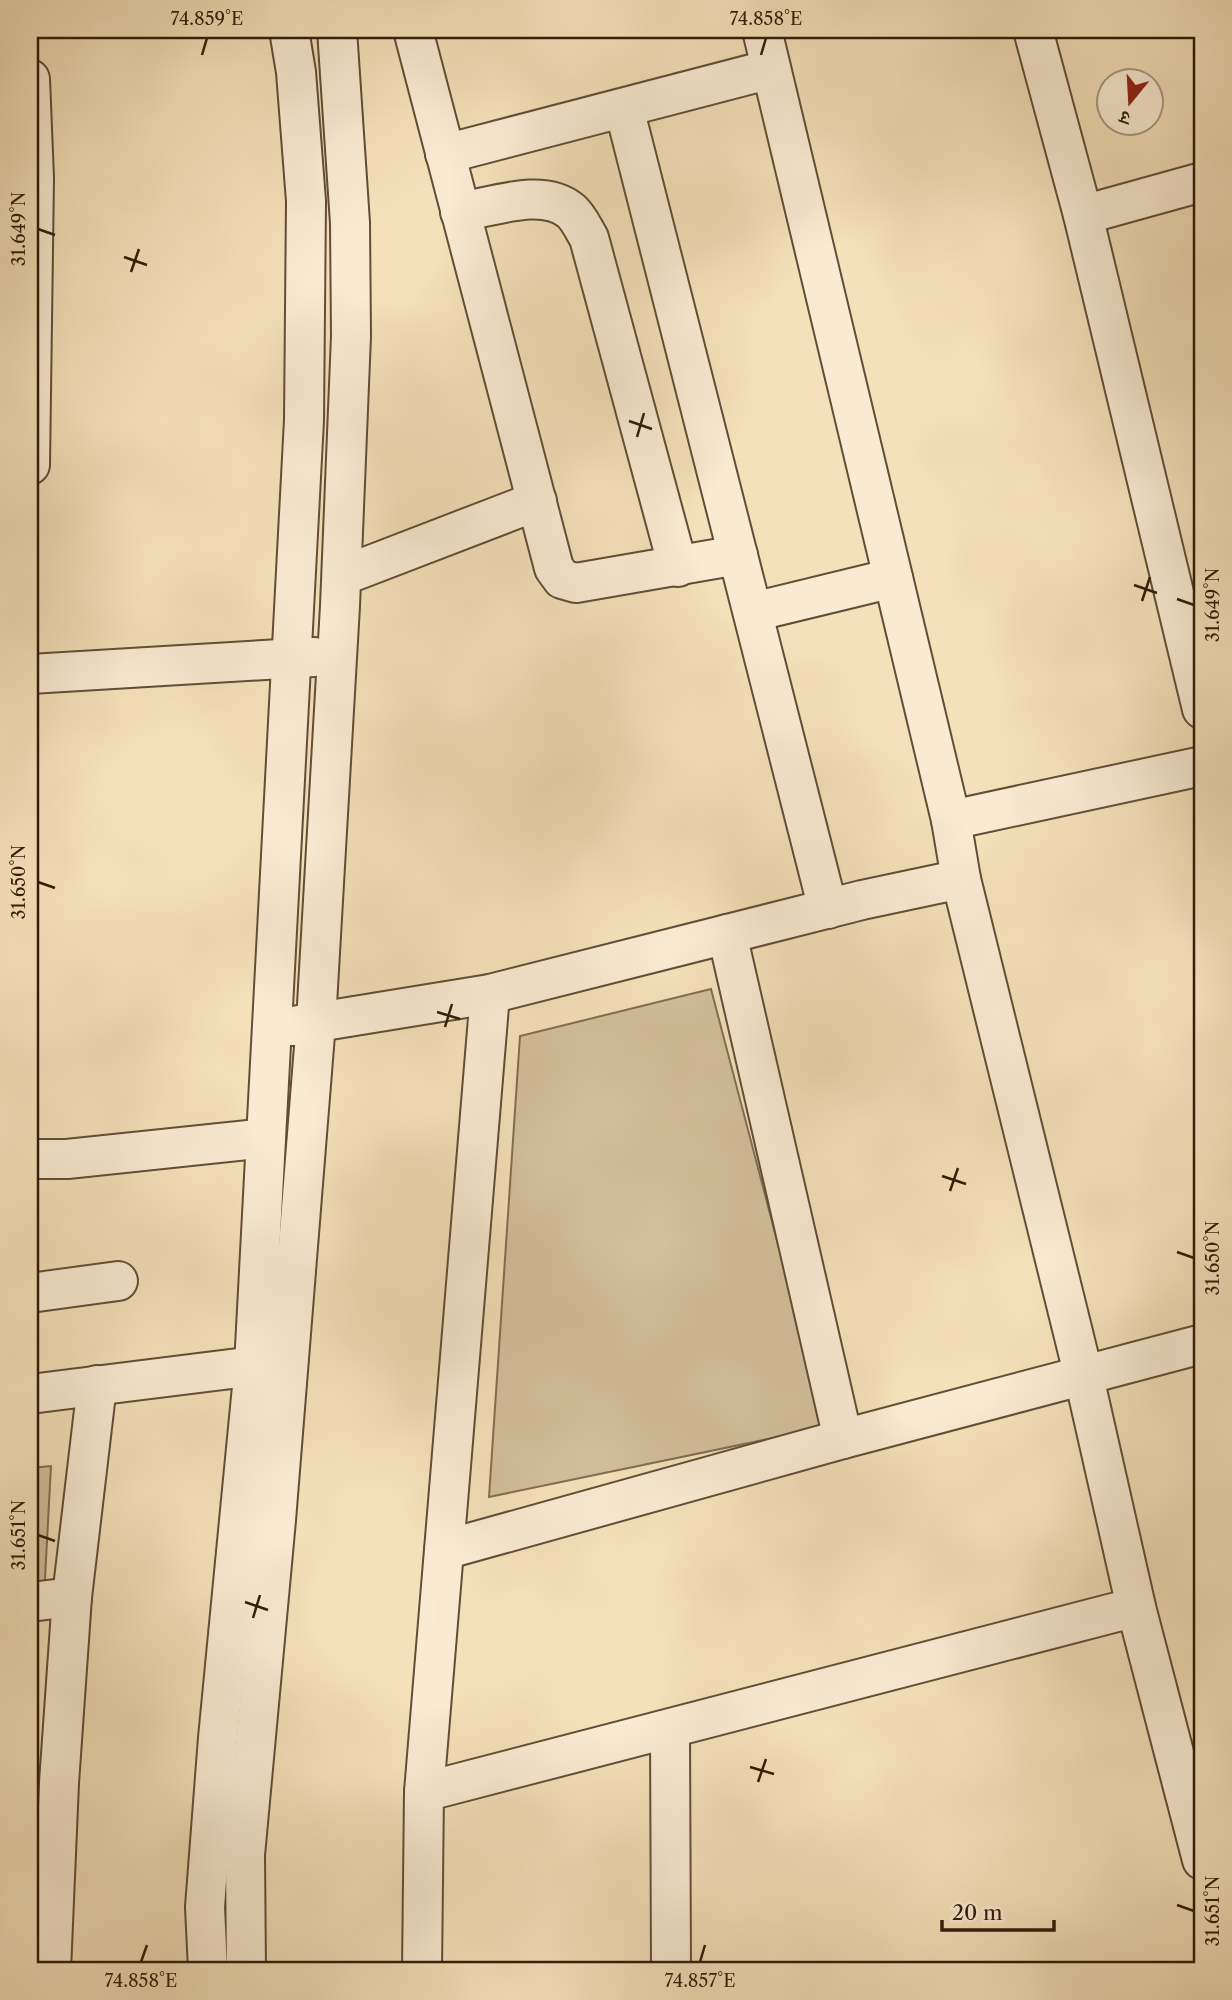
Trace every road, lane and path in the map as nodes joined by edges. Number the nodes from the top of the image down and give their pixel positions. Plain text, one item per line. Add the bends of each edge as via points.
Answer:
1 (289, 30) edge
2 (337, 30) edge
3 (412, 30) edge
4 (762, 30) edge
5 (1033, 30) edge
6 (771, 69) junction
7 (31, 87) edge
8 (624, 108) junction
9 (445, 154) junction
10 (1202, 182) edge
11 (460, 212) junction
12 (1083, 215) junction
13 (30, 465) edge
14 (537, 501) junction
15 (738, 555) junction
16 (678, 567) junction
17 (342, 576) junction
18 (893, 578) junction
19 (753, 612) junction
20 (290, 656) junction
21 (338, 657) junction
22 (30, 674) edge
23 (1202, 709) edge
24 (1202, 766) edge
25 (951, 820) junction
26 (961, 879) junction
27 (828, 909) junction
28 (727, 934) junction
29 (490, 994) junction
30 (316, 1022) junction
31 (273, 1029) junction
32 (266, 1138) junction
33 (30, 1159) edge
34 (118, 1281) dead end
35 (30, 1293) edge
36 (1202, 1344) edge
37 (254, 1366) junction
38 (1084, 1377) junction
39 (97, 1385) junction
40 (30, 1394) edge
41 (843, 1439) junction
42 (444, 1550) junction
43 (72, 1597) junction
44 (30, 1602) edge
45 (1136, 1607) junction
46 (670, 1729) junction
47 (44, 1785) edge
48 (424, 1792) junction
49 (1202, 1860) edge
50 (51, 1970) edge
51 (208, 1970) edge
52 (246, 1970) edge
53 (422, 1970) edge
54 (671, 1970) edge

1 - 20 street via 306,201 304,420
2 - 17 street via 350,223 351,324
3 - 9 street
4 - 6 street
5 - 12 street
6 - 8 street
6 - 18 street
7 - 13 street
8 - 9 street
8 - 15 street
9 - 11 street
10 - 12 street
11 - 14 street
11 - 16 street via 536,199 573,212 589,239
12 - 23 street
14 - 16 street via 554,568 562,579 576,583
14 - 17 street
15 - 16 street
15 - 19 street
17 - 21 street
18 - 19 street
18 - 25 street
19 - 27 street
20 - 21 street
20 - 22 street
20 - 31 street
21 - 30 street
24 - 25 street
25 - 26 street
26 - 27 street
26 - 38 street
27 - 28 street
28 - 29 street
28 - 41 street
29 - 30 street
29 - 42 street
30 - 31 street
30 - 52 street via 245,1855
31 - 32 street
32 - 33 street
32 - 37 street
34 - 35 street
36 - 38 street
37 - 39 street
37 - 51 street via 205,1907
38 - 41 street
38 - 45 street
39 - 40 street
39 - 43 street
41 - 42 street
42 - 48 street
43 - 44 street
43 - 47 street
45 - 46 street
45 - 49 street
46 - 48 street
46 - 54 street
47 - 50 street
48 - 53 street

